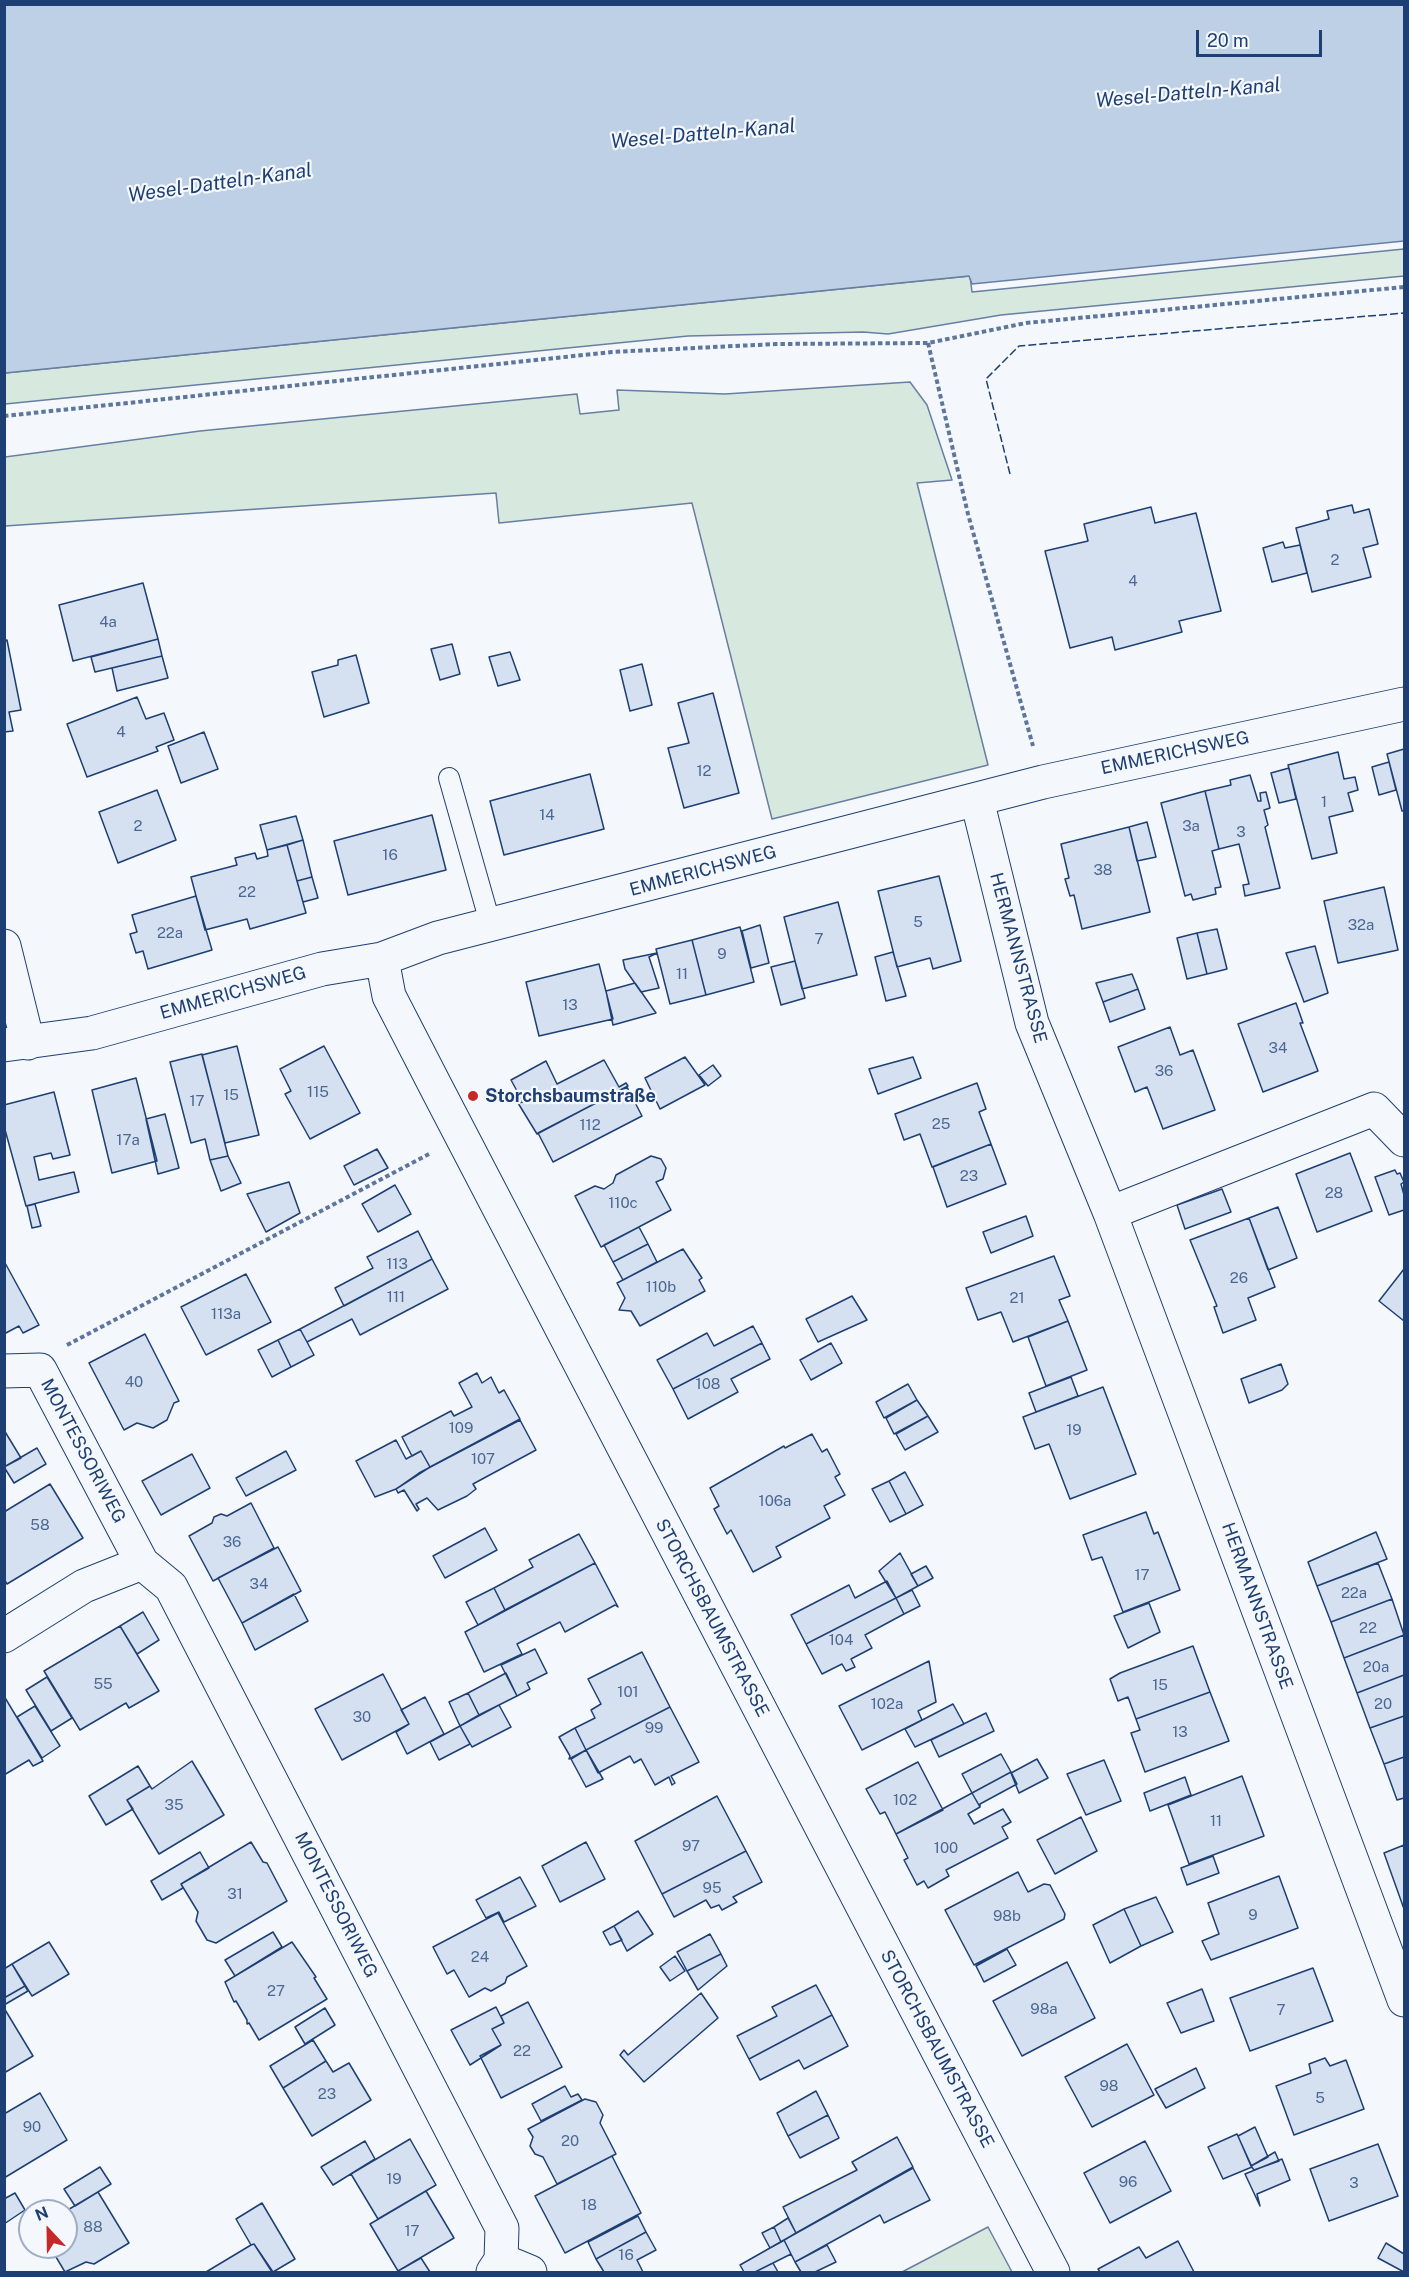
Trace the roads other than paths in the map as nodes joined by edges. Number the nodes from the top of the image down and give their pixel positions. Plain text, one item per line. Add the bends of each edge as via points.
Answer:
1 (1404, 704) edge
2 (449, 778) dead end
3 (977, 800) junction
4 (490, 926) junction
5 (4, 946) edge
6 (381, 959) junction
7 (16, 1044) edge
8 (1404, 1140) edge
9 (1110, 1213) junction
10 (4, 1371) edge
11 (142, 1563) junction
12 (4, 1636) edge
13 (1404, 2000) edge
14 (508, 2268) edge
15 (1053, 2272) edge

1 - 3 street, EMMERICHSWEG via 1042,782
2 - 4 lane
3 - 4 street, EMMERICHSWEG
3 - 9 street, HERMANNSTRASSE via 1032,1023
4 - 6 street, EMMERICHSWEG via 438,938
5 - 7 street
6 - 7 street, EMMERICHSWEG via 322,969 92,1033
6 - 15 street, STORCHSBAUMSTRASSE via 389,996
8 - 9 street via 1374,1109
9 - 13 street, HERMANNSTRASSE
10 - 11 street, MONTESSORIWEG via 40,1370
11 - 12 street via 84,1586
11 - 14 street, MONTESSORIWEG via 171,1587 477,2176 502,2228

